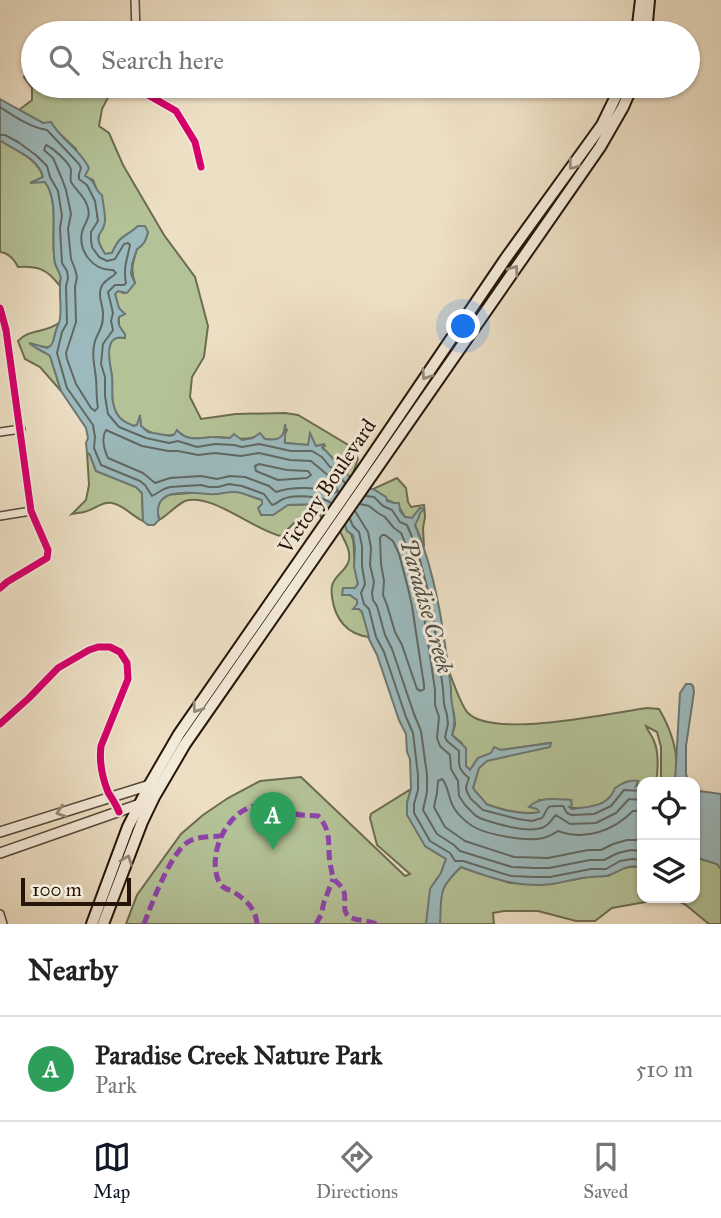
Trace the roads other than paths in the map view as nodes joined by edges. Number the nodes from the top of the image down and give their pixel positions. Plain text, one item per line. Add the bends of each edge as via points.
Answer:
1 (135, 0) edge
2 (641, 0) edge
3 (649, 0) edge
4 (136, 21) edge
5 (638, 21) edge
6 (647, 21) edge
7 (153, 98) edge
8 (619, 98) edge
9 (201, 167) dead end
10 (0, 308) edge
11 (21, 429) junction
12 (0, 432) edge
13 (31, 511) junction
14 (0, 516) edge
15 (325, 533) junction
16 (0, 588) edge
17 (0, 724) edge
18 (162, 783) junction
19 (149, 784) junction
20 (110, 796) junction
21 (154, 797) junction
22 (139, 805) junction
23 (119, 812) junction
24 (0, 832) edge
25 (0, 853) edge
26 (0, 914) edge
27 (4, 924) edge
28 (92, 924) edge
29 (103, 924) edge

1 - 4 street
2 - 5 main road
3 - 6 main road
7 - 9 street via 176,111 195,142
8 - 15 main road, Victory Boulevard via 506,258
10 - 11 street
11 - 12 street
11 - 13 street
13 - 14 street
13 - 16 street via 48,550 47,558
15 - 18 main road, Victory Boulevard
15 -> 19 main road, Victory Boulevard via 179,734
17 - 20 street via 75,657 98,646 120,652 127,663 128,679 100,756
18 - 19 street
18 - 21 main road, Victory Boulevard
19 - 20 street
19 - 22 main road, Victory Boulevard
20 - 23 street
20 -> 24 street
21 - 22 street
29 -> 21 main road, Victory Boulevard
22 - 23 street
22 - 28 main road, Victory Boulevard
23 - 25 street
26 - 27 street

